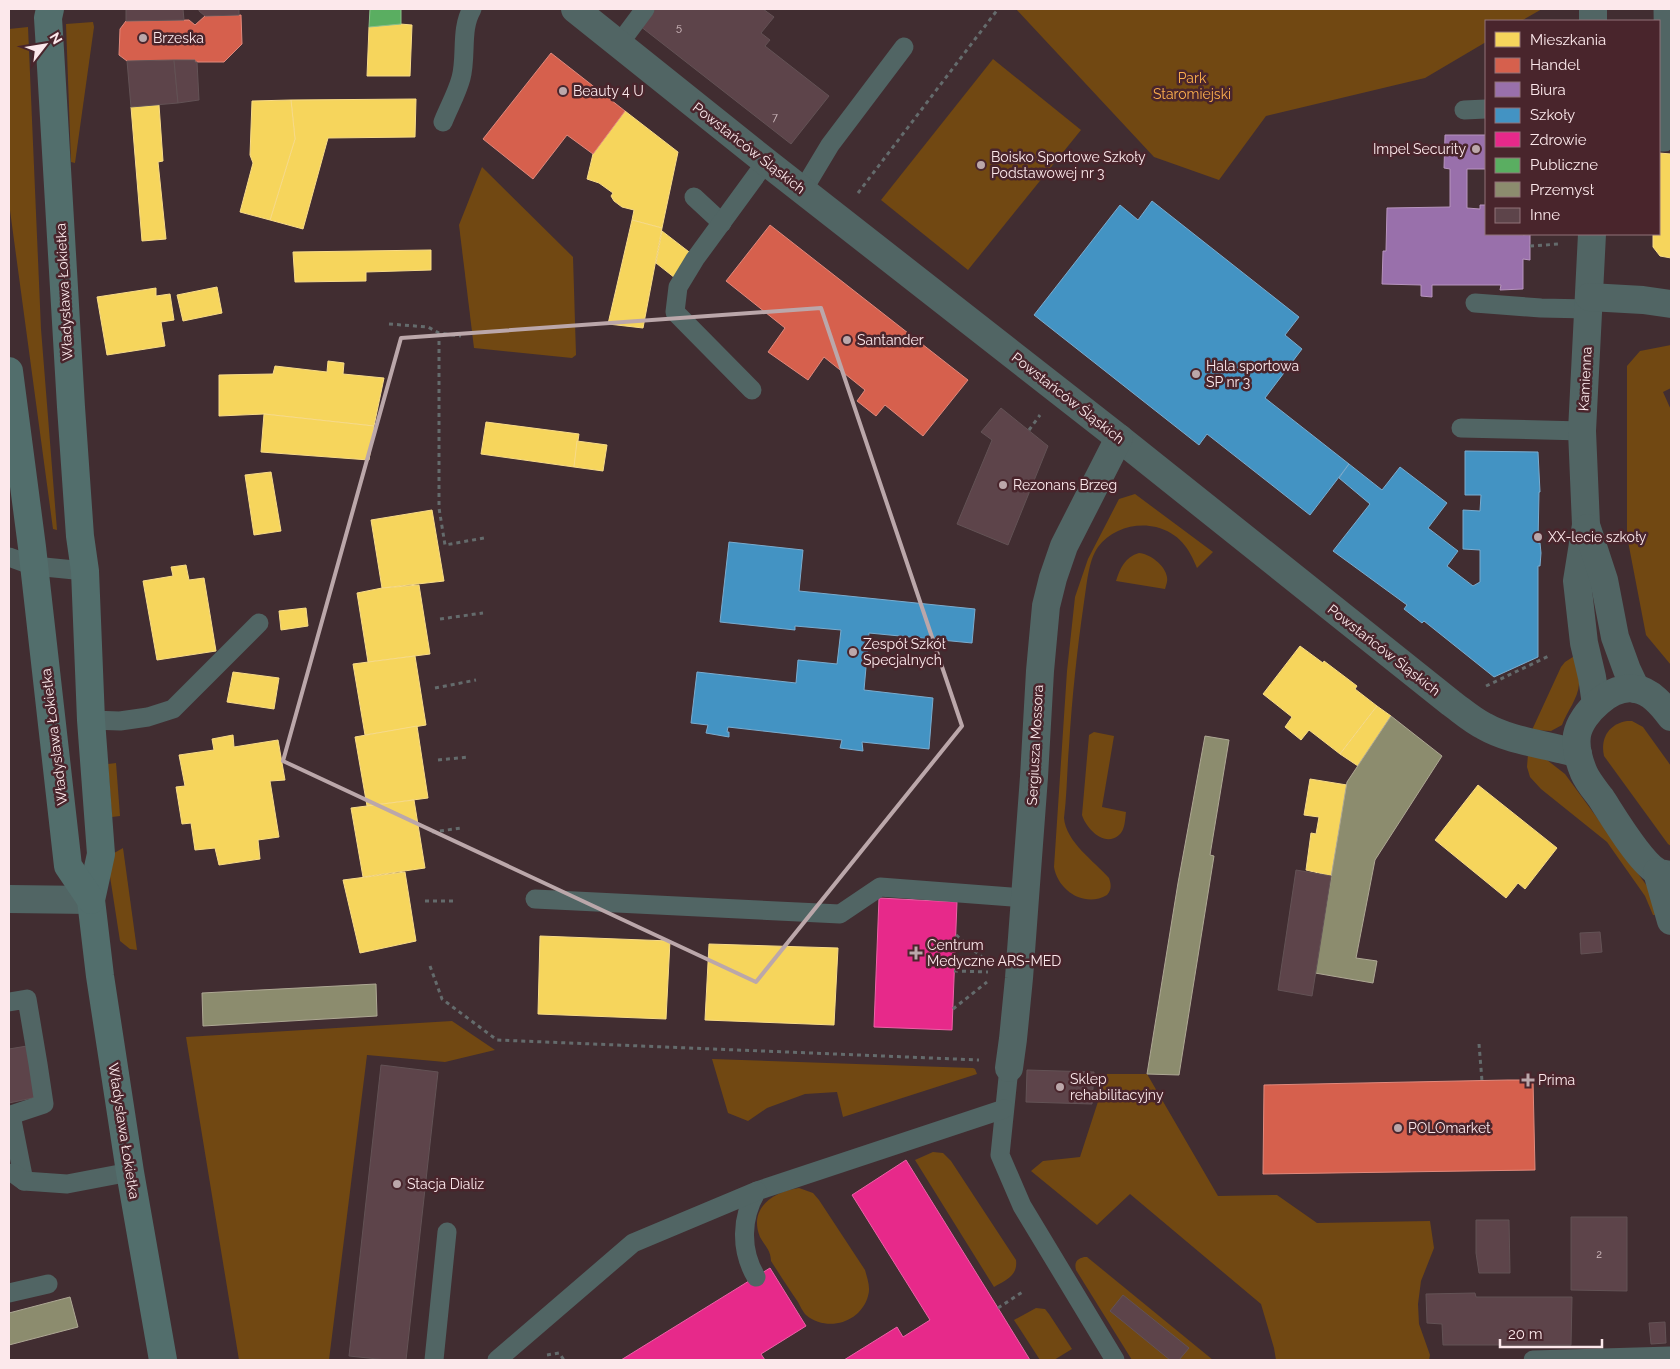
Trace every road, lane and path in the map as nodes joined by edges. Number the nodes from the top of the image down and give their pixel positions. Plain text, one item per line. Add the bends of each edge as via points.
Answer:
1 (472, 9) edge
2 (575, 9) edge
3 (645, 9) edge
4 (998, 9) edge
5 (1663, 9) edge
6 (49, 10) edge
7 (619, 44) junction
8 (904, 47) dead end
9 (1485, 109) edge
10 (1464, 110) dead end
11 (443, 122) dead end
12 (1660, 142) edge
13 (770, 165) junction
14 (803, 190) junction
15 (694, 198) dead end
16 (840, 219) junction
17 (722, 223) junction
18 (1592, 235) edge
19 (1475, 303) dead end
20 (1589, 303) junction
21 (1671, 304) edge
22 (388, 324) dead end
23 (439, 333) junction
24 (461, 336) dead end
25 (9, 371) edge
26 (752, 390) dead end
27 (1044, 411) dead end
28 (1461, 428) dead end
29 (1029, 430) dead end
30 (1582, 431) junction
31 (1119, 438) junction
32 (1586, 525) junction
33 (484, 538) dead end
34 (9, 558) edge
35 (34, 566) junction
36 (85, 571) junction
37 (483, 614) dead end
38 (440, 619) dead end
39 (260, 623) dead end
40 (1552, 655) dead end
41 (476, 680) dead end
42 (1486, 686) dead end
43 (435, 688) dead end
44 (1636, 689) junction
45 (1596, 704) junction
46 (1671, 717) edge
47 (90, 720) junction
48 (1578, 754) junction
49 (469, 757) dead end
50 (438, 760) dead end
51 (462, 828) dead end
52 (432, 832) dead end
53 (1664, 874) edge
54 (535, 898) dead end
55 (1025, 898) junction
56 (9, 899) edge
57 (92, 900) junction
58 (456, 901) dead end
59 (425, 902) dead end
60 (1671, 921) edge
61 (956, 935) dead end
62 (430, 966) dead end
63 (992, 966) dead end
64 (954, 971) dead end
65 (990, 972) dead end
66 (991, 978) dead end
67 (9, 1002) edge
68 (953, 1009) dead end
69 (1479, 1044) dead end
70 (998, 1064) junction
71 (1482, 1081) dead end
72 (1004, 1109) junction
73 (130, 1172) junction
74 (16, 1176) edge
75 (757, 1191) junction
76 (447, 1232) dead end
77 (756, 1277) dead end
78 (48, 1284) dead end
79 (1024, 1291) dead end
80 (9, 1294) edge
81 (998, 1308) dead end
82 (1671, 1356) edge
83 (163, 1360) edge
84 (434, 1360) edge
85 (497, 1360) edge
86 (1115, 1360) edge
87 (1533, 1360) edge

1 - 11 lane via 461,77
2 - 7 street, Powstańców Śląskich
3 - 7 lane
4 - 16 path
5 - 12 lane via 1665,142
6 - 36 main road, Władysława Łokietka via 72,417
7 - 13 street, Powstańców Śląskich
8 - 14 lane via 830,145
9 - 10 lane
13 - 14 street, Powstańców Śląskich
13 - 17 lane via 760,170
14 - 16 street, Powstańców Śląskich
15 - 17 lane
16 - 31 street, Powstańców Śląskich
17 - 26 lane via 694,259 678,287 675,312
18 - 20 street, Kamienna
19 - 20 lane via 1541,308
20 - 21 street via 1643,300
20 - 30 street, Kamienna
22 - 23 path via 428,326
23 - 24 path
23 - 33 path via 439,508 445,545
25 - 35 main road, Władysława Łokietka
27 - 29 path
28 - 30 lane
30 - 32 street, Kamienna
31 - 48 street, Powstańców Śląskich via 1354,627 1484,726 1521,740
31 - 55 street, Sergiusza Mossora via 1064,546 1046,606
32 - 44 street, Kamienna via 1604,580 1615,637
32 - 45 street, Kamienna via 1576,581
34 - 35 lane
35 - 36 lane
35 - 57 main road, Władysława Łokietka via 68,866
36 - 47 main road, Władysława Łokietka
37 - 38 path
39 - 47 lane via 173,709 148,718
40 - 42 path
41 - 43 path
44 - 45 street via 1623,690
44 - 46 street via 1655,699
45 - 48 street via 1582,722 1577,736
47 - 57 main road, Władysława Łokietka via 101,854
48 - 53 street via 1585,774 1637,852
49 - 50 path
51 - 52 path
53 - 60 street
54 - 55 lane via 840,914 880,887
55 - 70 street, Sergiusza Mossora via 1015,1021
56 - 57 street
57 - 73 main road, Władysława Łokietka via 100,976
58 - 59 path
61 - 63 path
62 - 70 path via 442,999 497,1040
64 - 65 path
66 - 68 path
67 - 74 lane via 27,999 44,1104 11,1115
69 - 71 path
70 - 72 lane
72 - 75 lane
72 - 86 lane via 1000,1155 1022,1206
73 - 74 lane via 67,1184
73 - 83 main road, Władysława Łokietka
75 - 77 lane via 749,1204 743,1230 747,1255
75 - 85 lane via 633,1243
76 - 84 lane
78 - 80 lane
79 - 81 path
82 - 87 lane

